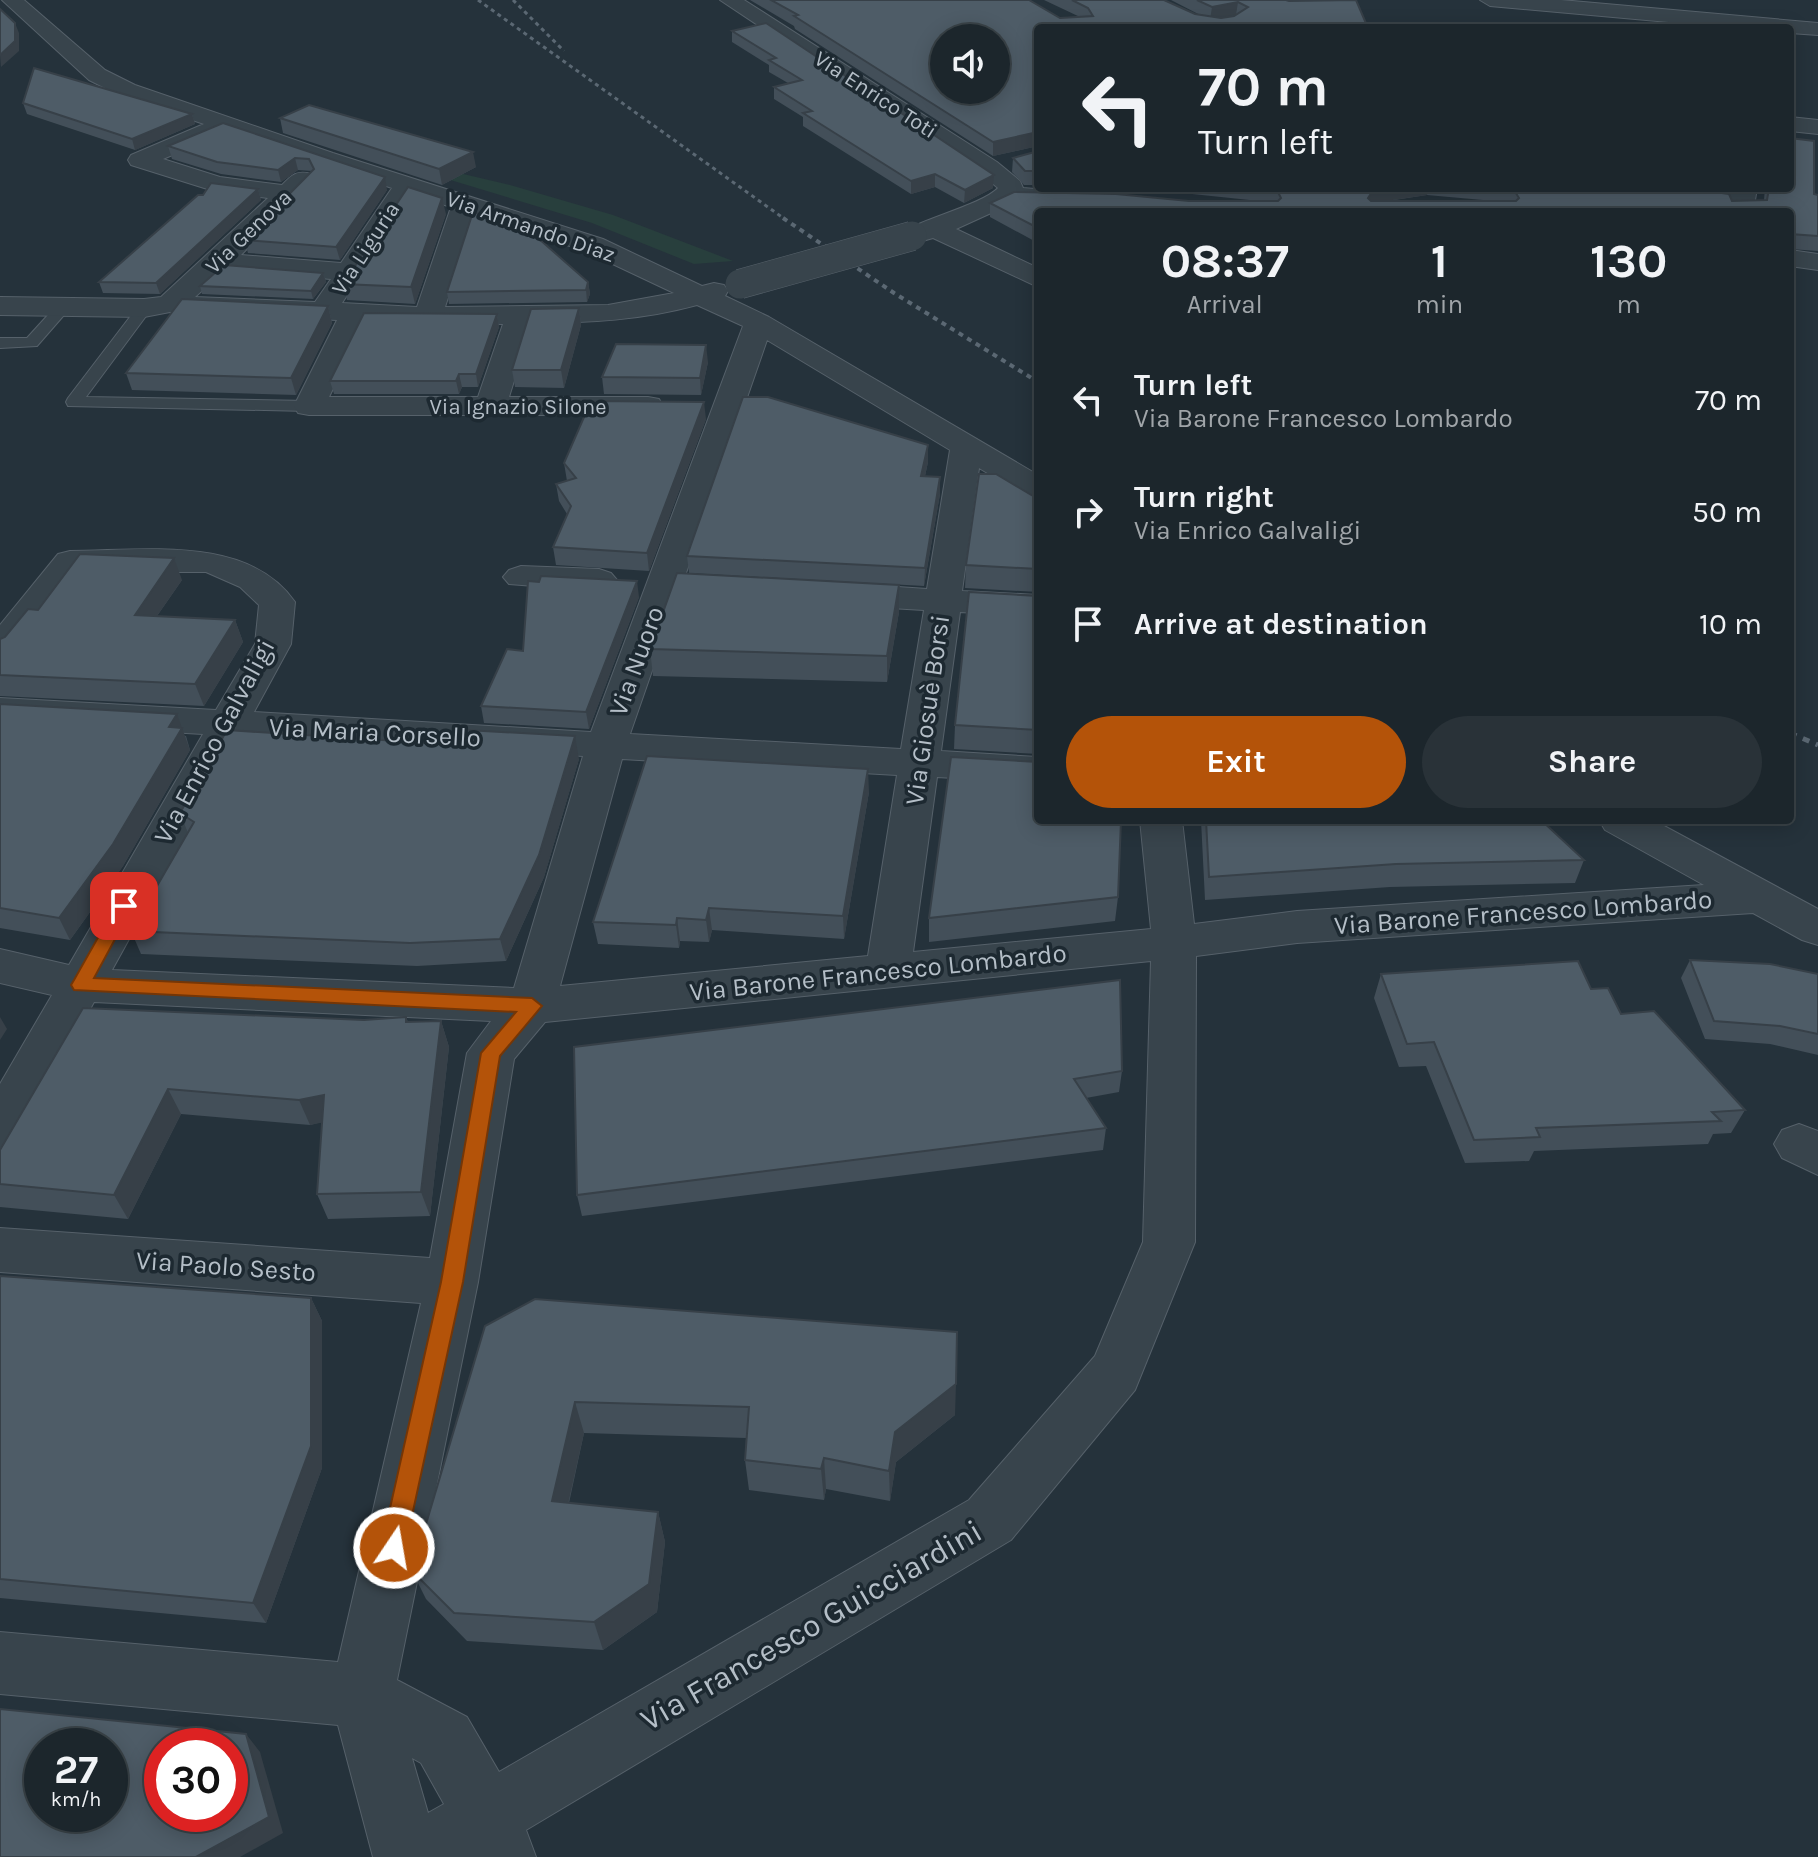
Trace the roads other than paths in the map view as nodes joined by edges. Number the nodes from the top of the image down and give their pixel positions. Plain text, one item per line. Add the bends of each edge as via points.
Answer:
1 (12, 0) edge
2 (730, 0) edge
3 (1490, 0) edge
4 (1761, 24) edge
5 (1794, 27) edge
6 (1818, 29) edge
7 (48, 32) junction
8 (12, 33) edge
9 (225, 124) junction
10 (1794, 124) edge
11 (1818, 127) edge
12 (324, 158) junction
13 (1013, 161) edge
14 (988, 167) junction
15 (407, 184) junction
16 (288, 193) junction
17 (1009, 195) junction
18 (1069, 196) edge
19 (466, 202) junction
20 (924, 232) junction
21 (1794, 259) edge
22 (219, 261) junction
23 (1818, 262) edge
24 (349, 272) junction
25 (1034, 277) edge
26 (699, 296) junction
27 (0, 306) edge
28 (157, 306) junction
29 (63, 307) junction
30 (323, 311) junction
31 (355, 312) junction
32 (521, 314) junction
33 (428, 316) junction
34 (759, 323) junction
35 (0, 343) edge
36 (491, 405) junction
37 (309, 406) junction
38 (701, 407) junction
39 (966, 448) junction
40 (1034, 487) edge
41 (521, 577) dead end
42 (679, 584) junction
43 (804, 592) edge
44 (943, 600) junction
45 (1034, 606) edge
46 (0, 649) edge
47 (0, 710) edge
48 (226, 723) junction
49 (606, 745) junction
50 (919, 763) junction
51 (1034, 770) edge
52 (1161, 824) edge
53 (1627, 824) edge
54 (1757, 897) junction
55 (1818, 929) edge
56 (1174, 943) junction
57 (0, 966) edge
58 (888, 971) junction
59 (81, 985) junction
60 (532, 1006) junction
61 (0, 1128) edge
62 (0, 1250) edge
63 (452, 1282) junction
64 (0, 1663) edge
65 (362, 1696) junction
66 (495, 1836) edge
67 (407, 1857) edge
68 (417, 1857) edge

1 - 7 street, Via Armando Diaz
2 - 14 street, Via Enrico Toti via 780,21
3 - 4 street
5 - 6 street
7 - 8 street
7 - 9 street, Via Armando Diaz via 97,75
9 - 12 street, Via Armando Diaz
9 - 16 street via 140,160 217,184
10 - 11 street
12 - 15 street, Via Armando Diaz
12 - 16 street, Via Genova
13 - 14 street
14 - 17 street, Via Enrico Toti via 1011,186
15 - 19 street, Via Armando Diaz
15 - 24 street, Via Liguria
16 - 22 street, Via Genova
17 - 18 street
17 - 20 street
19 - 26 street, Via Armando Diaz via 594,245
19 - 33 street
20 - 25 street
20 - 26 street, bridge
21 - 23 street
22 - 24 street
22 - 28 street, Via Genova
24 - 30 street, Via Liguria
26 - 32 street via 608,314
26 - 34 street, Via Armando Diaz
27 - 29 street
28 - 29 street
28 - 30 street
28 - 37 lane via 74,402
29 - 35 lane via 31,343
30 - 31 street
31 - 33 street
31 - 37 street
32 - 33 street
32 - 36 street
34 - 38 street, Via Nuoro
34 - 39 street, Via Armando Diaz
36 - 37 street, Via Ignazio Silone
36 - 38 street, Via Ignazio Silone
38 - 42 street, Via Nuoro
39 - 40 street, Via Armando Diaz
39 - 44 street, Via Giosuè Borsi
41 - 42 street
42 - 49 street, Via Nuoro
43 - 44 street
44 - 45 street
44 - 50 street, Via Giosuè Borsi
46 - 48 street, Via Enrico Galvaligi via 70,561 211,562 252,580 277,602 273,644
47 - 48 street, Via Maria Corsello
48 - 49 street, Via Maria Corsello
48 - 59 street, Via Enrico Galvaligi
49 - 50 street, Via Maria Corsello
49 - 60 street, Via Nuoro
50 - 51 street, Via Maria Corsello
50 - 58 street, Via Giosuè Borsi
52 - 56 street, Via Francesco Guicciardini
53 - 54 street
54 - 55 street
54 - 56 street, Via Barone Francesco Lombardo via 1297,927
56 - 58 street, Via Barone Francesco Lombardo
56 - 66 street, Via Francesco Guicciardini via 1169,1242 1116,1372 990,1520
57 - 59 street, Via Barone Francesco Lombardo
58 - 60 street, Via Barone Francesco Lombardo
59 - 60 street, Via Barone Francesco Lombardo
59 - 61 street, Via Enrico Galvaligi
60 - 63 street via 491,1053
62 - 63 street, Via Paolo Sesto
63 - 65 street
64 - 65 street
65 - 66 street via 444,1740
65 - 67 street
66 - 68 street, Via Francesco Guicciardini

